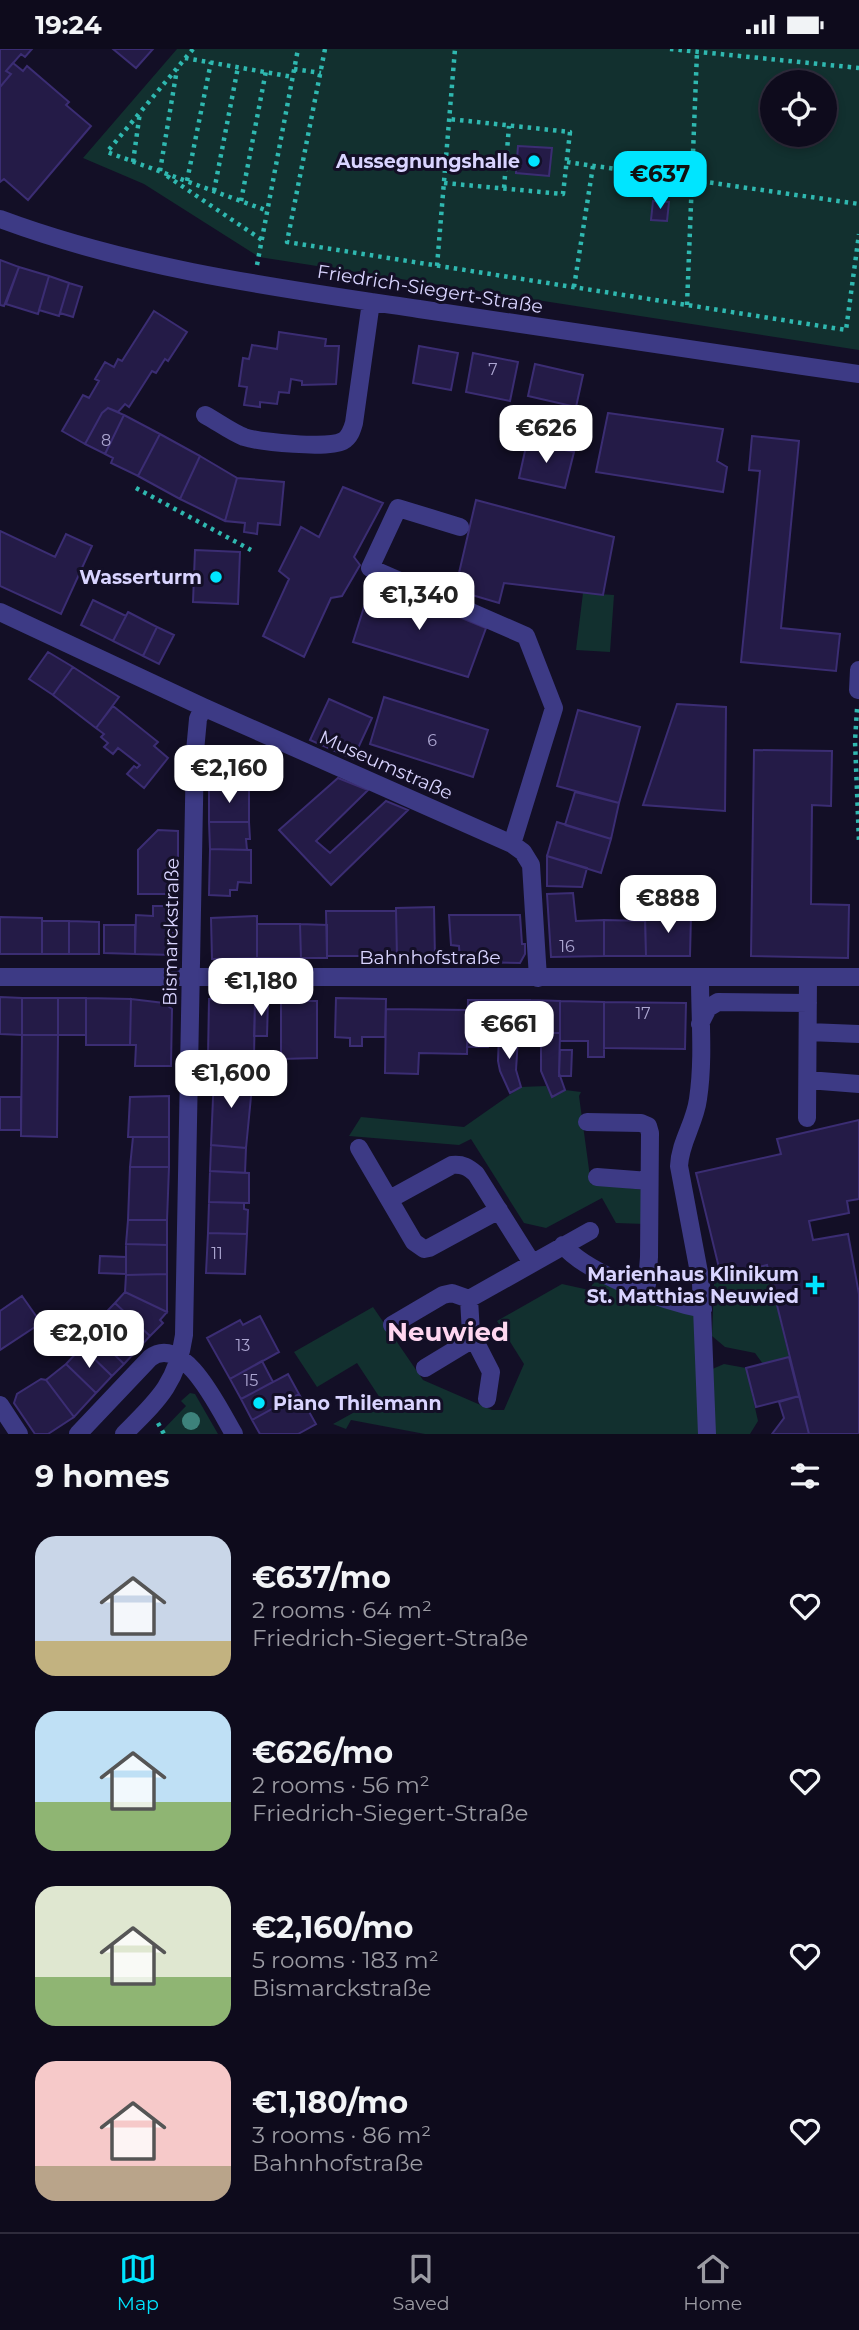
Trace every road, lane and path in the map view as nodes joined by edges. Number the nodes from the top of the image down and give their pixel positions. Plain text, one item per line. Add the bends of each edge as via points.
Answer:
1 (193, 49) edge
2 (298, 49) edge
3 (325, 49) edge
4 (455, 49) edge
5 (670, 49) edge
6 (696, 52) junction
7 (185, 58) junction
8 (211, 62) junction
9 (178, 67) junction
10 (238, 67) junction
11 (859, 68) edge
12 (294, 69) junction
13 (265, 71) junction
14 (321, 73) junction
15 (293, 76) junction
16 (140, 111) junction
17 (449, 119) junction
18 (509, 126) junction
19 (133, 162) junction
20 (567, 162) junction
21 (593, 166) junction
22 (160, 171) junction
23 (692, 180) junction
24 (187, 181) junction
25 (444, 183) junction
26 (504, 188) junction
27 (214, 191) junction
28 (241, 201) junction
29 (859, 204) edge
30 (268, 211) junction
31 (0, 219) edge
32 (859, 235) edge
33 (262, 240) junction
34 (437, 266) junction
35 (252, 282) junction
36 (573, 287) junction
37 (371, 302) junction
38 (687, 305) junction
39 (859, 374) edge
40 (205, 415) dead end
41 (136, 488) dead end
42 (460, 527) dead end
43 (251, 550) dead end
44 (0, 612) edge
45 (859, 670) edge
46 (858, 690) edge
47 (203, 707) junction
48 (859, 842) edge
49 (512, 844) junction
50 (0, 977) edge
51 (859, 977) edge
52 (191, 978) junction
53 (538, 978) junction
54 (725, 978) junction
55 (808, 978) junction
56 (700, 979) junction
57 (725, 1002) junction
58 (808, 1003) junction
59 (700, 1024) junction
60 (813, 1032) junction
61 (859, 1034) edge
62 (808, 1080) junction
63 (859, 1084) edge
64 (807, 1118) dead end
65 (587, 1122) dead end
66 (359, 1148) dead end
67 (597, 1177) dead end
68 (649, 1181) junction
69 (390, 1199) junction
70 (499, 1210) junction
71 (590, 1231) dead end
72 (563, 1245) junction
73 (532, 1263) junction
74 (644, 1292) junction
75 (469, 1299) junction
76 (703, 1308) junction
77 (392, 1325) dead end
78 (473, 1339) junction
79 (180, 1358) junction
80 (425, 1368) dead end
81 (487, 1399) dead end
82 (0, 1405) edge
83 (19, 1434) edge
84 (78, 1434) edge
85 (124, 1434) edge
86 (234, 1434) edge
87 (707, 1434) edge

1 - 7 path
2 - 12 path
3 - 14 path
4 - 17 path
5 - 6 path
6 - 11 path
6 - 23 path
7 - 8 path
7 - 9 path
8 - 10 path
8 - 24 path
9 - 16 path
9 - 22 path
10 - 13 path
10 - 27 path
12 - 14 path
12 - 15 path
13 - 15 path
13 - 28 path
14 - 34 path via 287,242
15 - 30 path
16 - 19 path
16 - 19 path via 107,152
17 - 18 path
17 - 25 path
18 - 20 path via 570,132
18 - 26 path
19 - 22 path
20 - 21 path
20 - 26 path via 563,194
21 - 23 path
21 - 36 path
22 - 24 path
22 - 33 path
23 - 29 path
23 - 38 path
24 - 27 path
25 - 26 path
25 - 34 path
27 - 28 path
28 - 30 path
30 - 33 path
31 - 35 street, Friedrich-Siegert-Straße via 131,261
32 - 38 path via 846,330
33 - 35 path
34 - 36 path
35 - 37 street, Friedrich-Siegert-Straße
36 - 38 path
37 - 39 street, Friedrich-Siegert-Straße
37 - 40 street via 354,423 342,442 255,439
41 - 43 path
42 - 49 street via 398,508 370,568 526,636 554,708
44 - 47 street, Museumstraße
45 - 46 street
46 - 48 path
47 - 49 street, Museumstraße
47 - 52 street, Bismarckstraße via 195,751
49 - 53 street via 531,865
50 - 52 street, Bahnhofstraße
51 - 55 street, Bahnhofstraße
52 - 53 street, Bahnhofstraße
52 - 79 street, Bismarckstraße via 186,1321
53 - 56 street, Bahnhofstraße
54 - 55 street, Bahnhofstraße
54 - 56 street, Bahnhofstraße
54 - 57 street
55 - 58 street
56 - 59 street
57 - 58 street
57 - 59 street via 712,1004
58 - 60 street
59 - 76 street via 699,1098 679,1166
60 - 61 street
60 - 62 street
62 - 63 street
62 - 64 street
65 - 68 street via 648,1126
66 - 69 street
67 - 68 street
68 - 74 street via 649,1266
69 - 70 street via 461,1164 476,1174
69 - 70 street via 414,1242 424,1249
70 - 73 street
71 - 72 street
72 - 73 street
72 - 74 street via 577,1259
73 - 75 street
74 - 76 street
75 - 77 street via 443,1295
75 - 78 street
76 - 87 street
78 - 80 street
78 - 81 street via 491,1372
79 - 84 street via 167,1352 155,1354
79 - 85 street, Bismarckstraße via 163,1394
79 - 86 street via 201,1378
82 - 83 street

